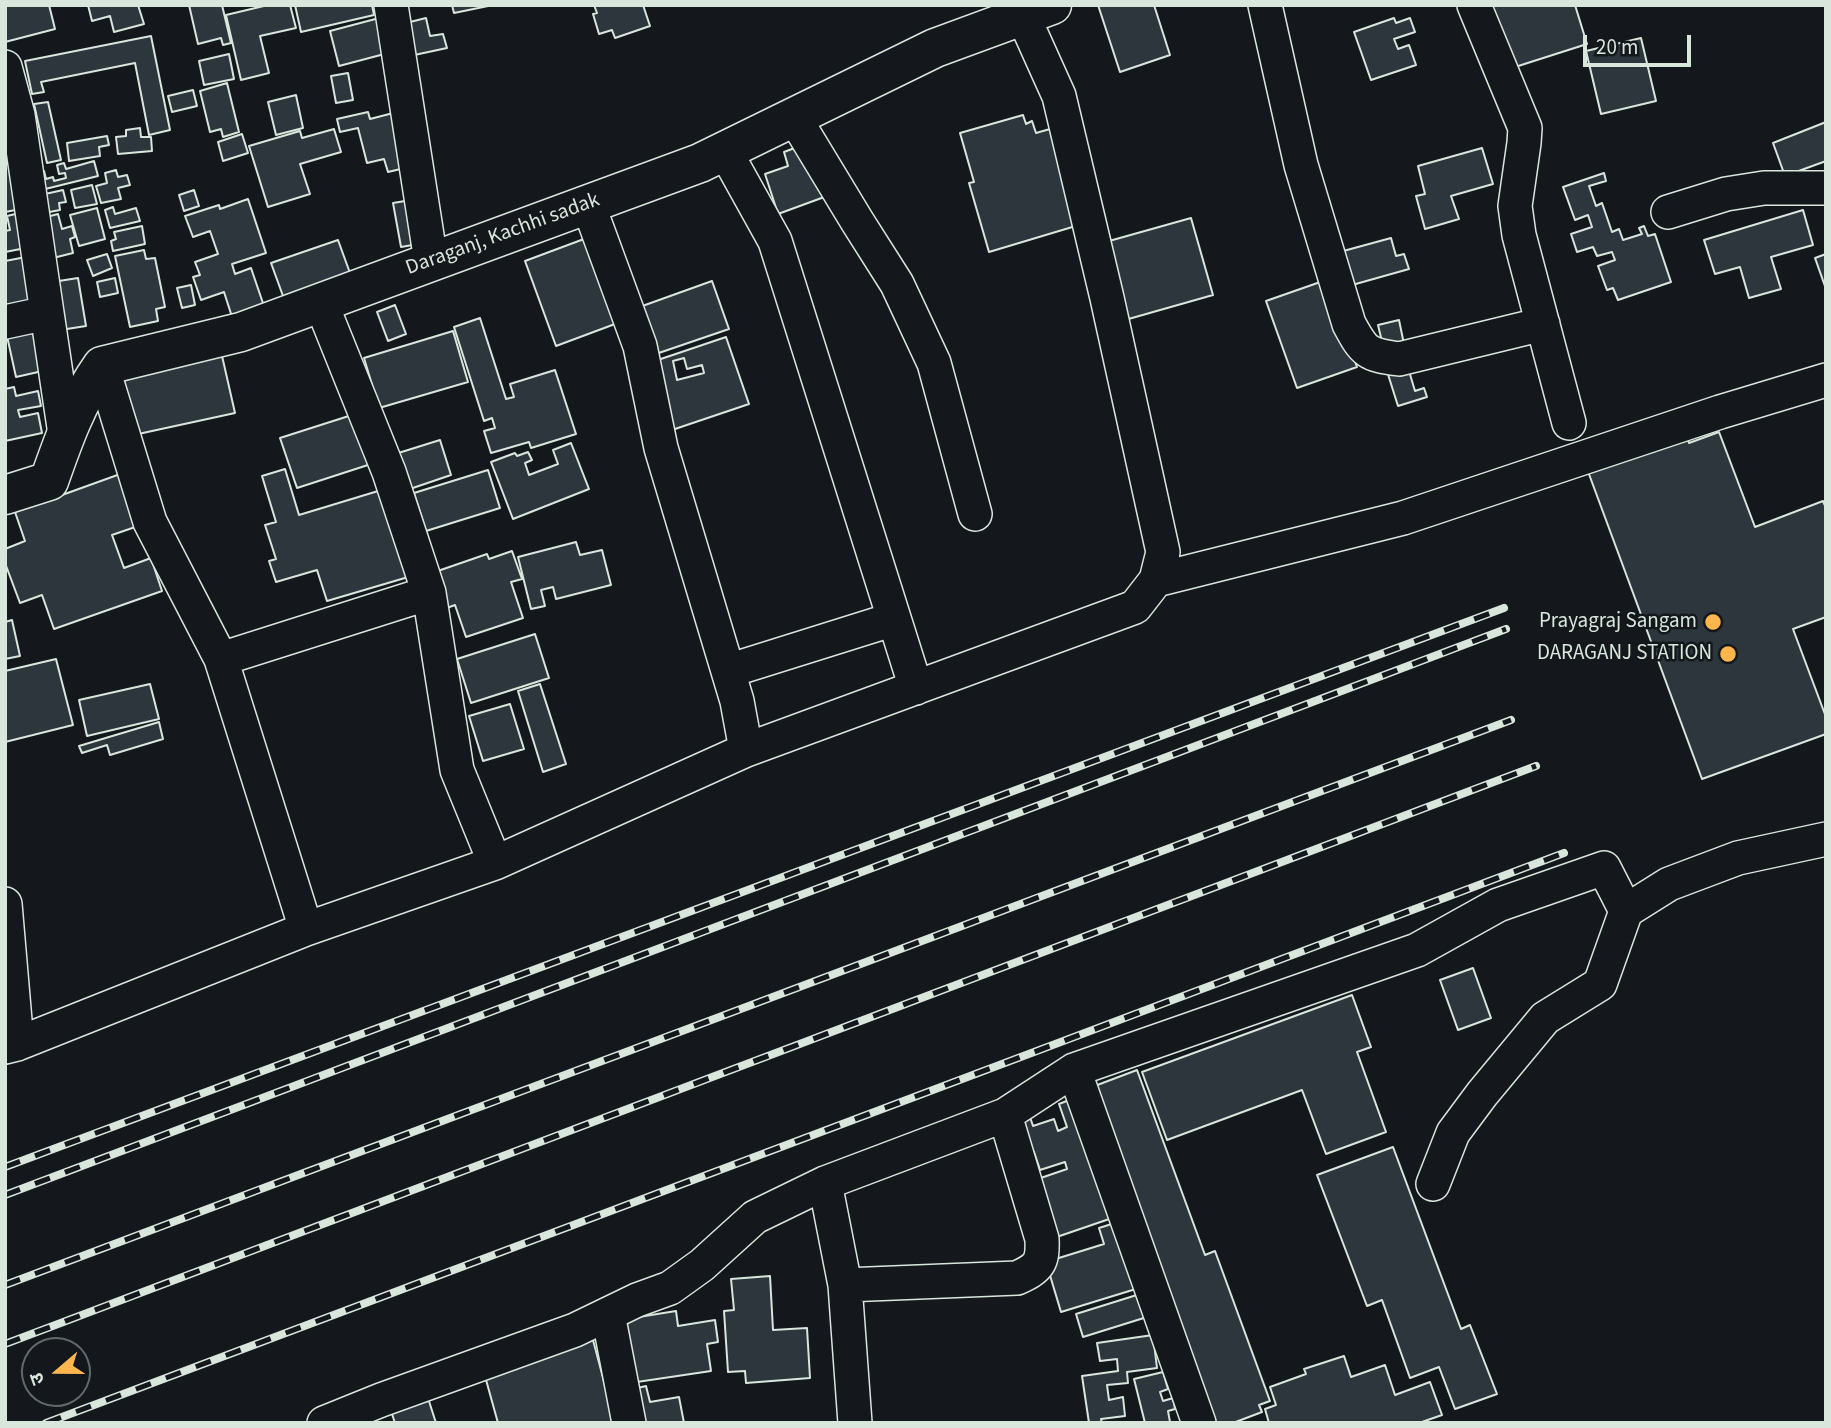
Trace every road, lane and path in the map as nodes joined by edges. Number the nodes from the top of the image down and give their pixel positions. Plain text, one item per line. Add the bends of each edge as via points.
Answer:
1 (391, 5) edge
2 (1265, 5) edge
3 (1475, 5) edge
4 (1037, 11) edge
5 (5, 67) edge
6 (794, 117) junction
7 (725, 151) junction
8 (1826, 188) edge
9 (588, 204) junction
10 (1668, 212) dead end
11 (431, 261) junction
12 (321, 303) junction
13 (47, 313) junction
14 (5, 322) edge
15 (1543, 324) junction
16 (102, 366) junction
17 (1826, 380) edge
18 (1569, 423) dead end
19 (65, 434) junction
20 (5, 495) edge
21 (975, 514) dead end
22 (1156, 580) junction
23 (429, 593) junction
24 (894, 619) junction
25 (220, 659) junction
26 (728, 671) junction
27 (916, 688) junction
28 (746, 750) junction
29 (1826, 839) edge
30 (495, 863) junction
31 (5, 904) edge
32 (1626, 911) junction
33 (306, 929) junction
34 (11, 1045) edge
35 (1074, 1070) junction
36 (1005, 1115) junction
37 (825, 1183) junction
38 (1433, 1184) dead end
39 (845, 1284) junction
40 (608, 1314) junction
41 (382, 1411) edge
42 (324, 1423) edge
43 (629, 1423) edge
44 (855, 1423) edge
45 (1199, 1423) edge

1 - 11 street
2 - 15 street via 1301,165 1349,324 1361,346 1376,357 1399,359
3 - 15 street via 1525,128 1515,206
4 - 6 street, Daraganj, Kachhi sadak via 935,48
4 - 22 street via 1163,552
5 - 13 street via 18,115
6 - 7 street, Daraganj, Kachhi sadak
6 - 21 street via 897,285 934,363
7 - 9 street, Daraganj, Kachhi sadak
7 - 24 street via 775,241
8 - 10 street via 1764,188
9 - 11 street, Daraganj, Kachhi sadak
9 - 26 street via 640,345 661,449
11 - 12 street, Daraganj, Kachhi sadak
12 - 16 street, Daraganj, Kachhi sadak via 241,332
12 - 23 street via 389,472
13 - 14 street
13 - 19 street
15 - 18 street
16 - 19 street
16 - 25 street via 150,522
17 - 22 street via 1403,518
19 - 20 street via 49,481
22 - 27 street via 1135,607
23 - 25 street
23 - 30 street via 457,770
24 - 26 street
24 - 27 street
25 - 33 street
26 - 28 street
27 - 28 street
28 - 30 street
29 - 32 street via 1738,858 1669,884
30 - 33 street
31 - 34 street
32 - 35 street via 1604,868 1498,905 1417,950
32 - 38 street via 1600,984 1545,1018 1453,1133
33 - 34 street
35 - 36 street
35 - 45 street
36 - 37 street
36 - 39 street via 1042,1239 1042,1257 1034,1270 1017,1278
37 - 39 street
37 - 40 street via 755,1217 670,1288
39 - 44 street
40 - 41 street
40 - 43 street
41 - 42 street

